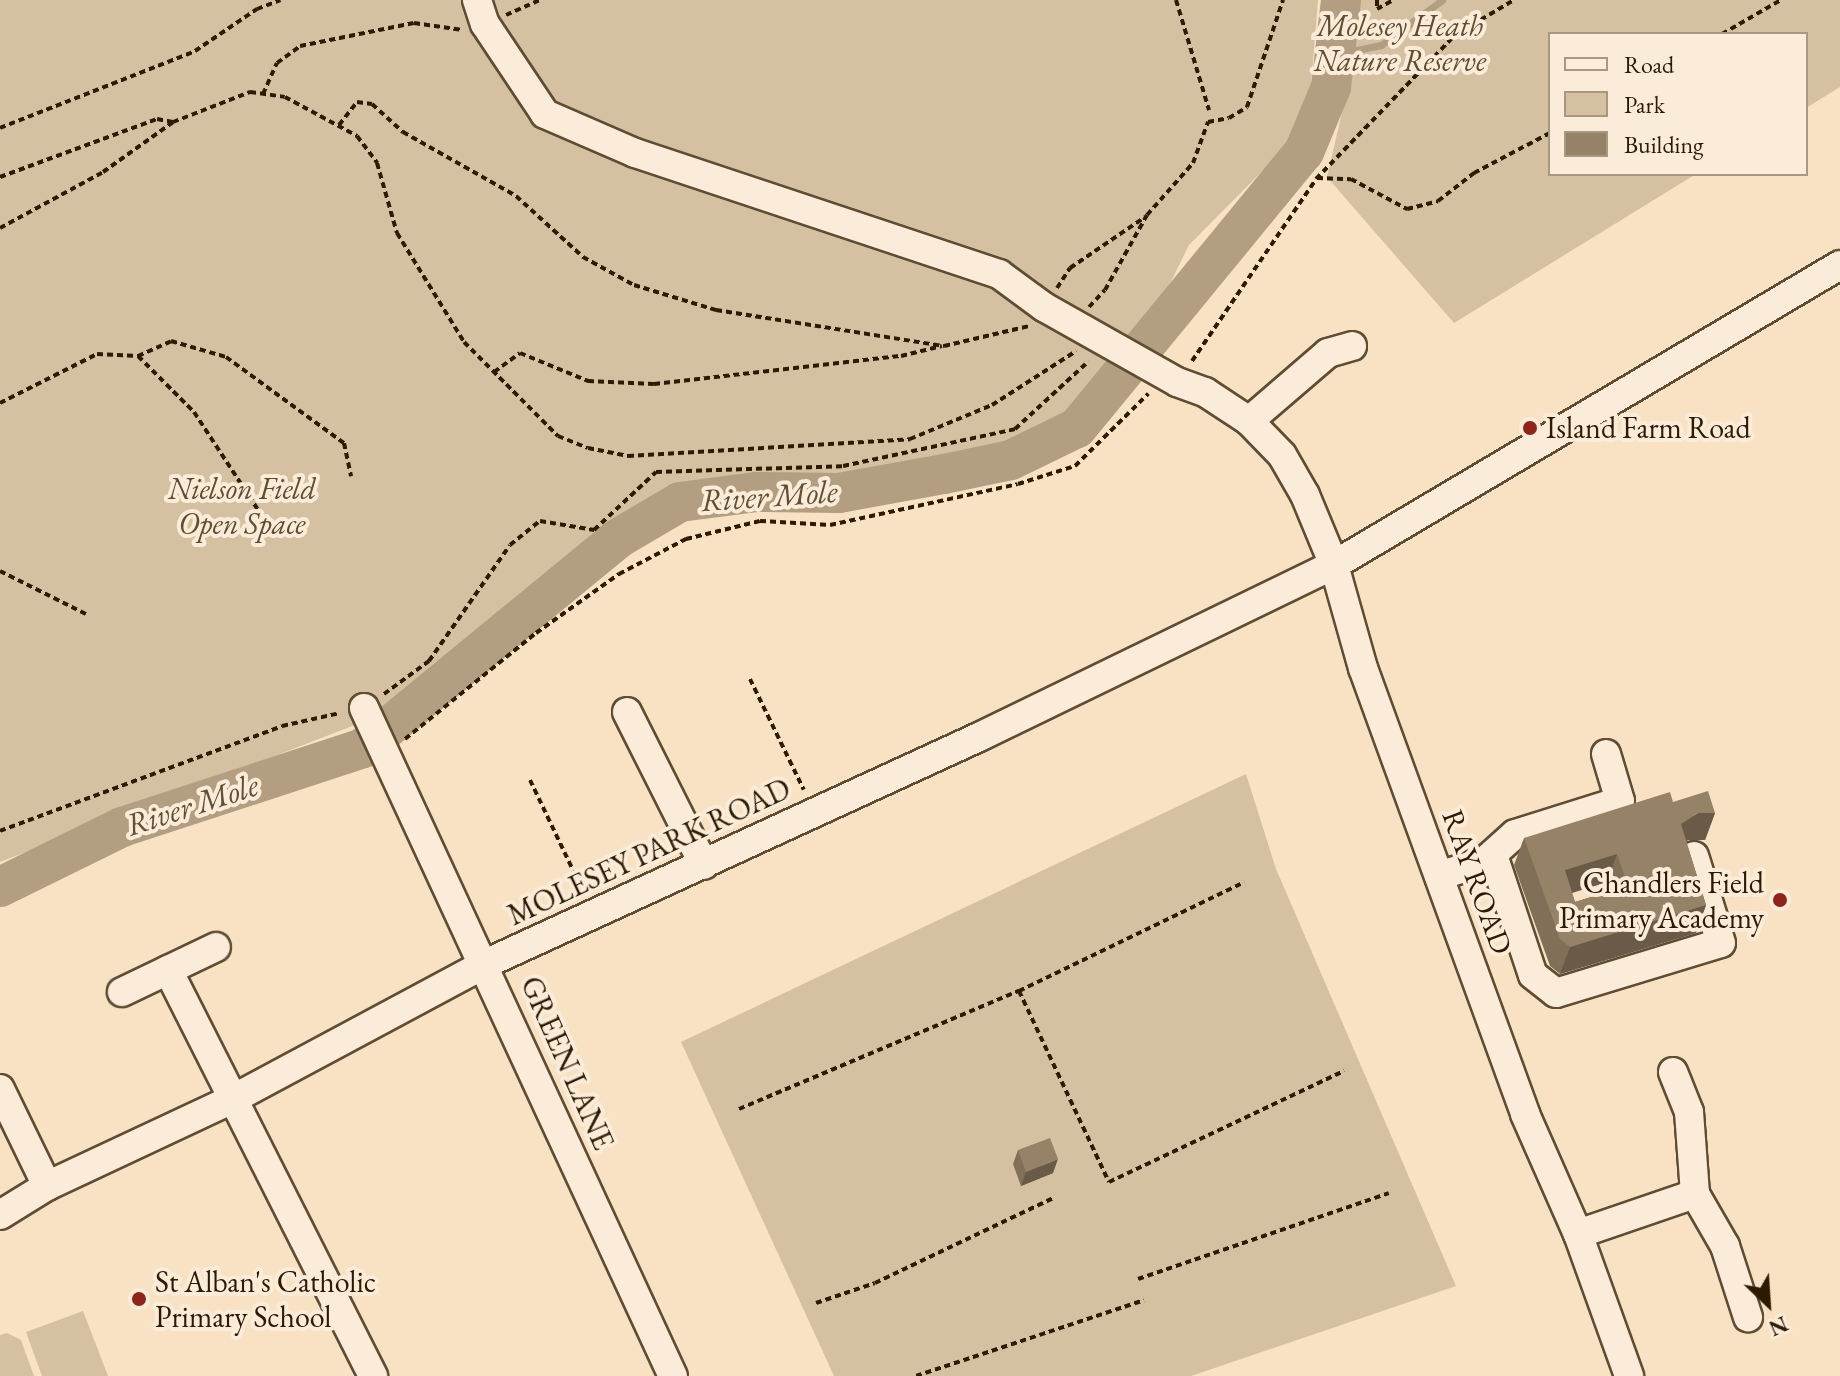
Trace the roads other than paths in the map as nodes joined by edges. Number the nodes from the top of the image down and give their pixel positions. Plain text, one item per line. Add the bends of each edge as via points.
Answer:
1 (481, 12) edge
2 (1840, 265) edge
3 (1352, 346) dead end
4 (1249, 421) junction
5 (1334, 565) junction
6 (627, 712) dead end
7 (366, 714) road end
8 (1606, 754) dead end
9 (1493, 855) junction
10 (1694, 856) edge
11 (704, 865) junction
12 (1439, 876) junction
13 (216, 947) dead end
14 (485, 964) junction
15 (168, 970) junction
16 (122, 992) dead end
17 (1673, 1072) dead end
18 (0, 1089) edge
19 (231, 1100) junction
20 (47, 1186) junction
21 (1695, 1194) junction
22 (0, 1215) edge
23 (1578, 1234) junction
24 (1748, 1317) dead end
25 (373, 1376) edge
26 (673, 1376) edge
27 (1629, 1376) edge

1 - 4 street, RAY ROAD via 545,114 572,130 999,274 1044,307
2 - 5 street
3 - 4 street via 1328,353
4 - 5 street, RAY ROAD via 1290,468
5 - 11 street, MOLESEY PARK ROAD
5 - 12 street, RAY ROAD via 1363,668
6 - 11 street
7 - 14 street, GREEN LANE
8 - 9 street via 1620,801 1515,834
9 - 10 street via 1533,975 1556,993 1721,943
9 - 12 street
11 - 14 street, MOLESEY PARK ROAD
12 - 23 street, RAY ROAD via 1525,1114
13 - 15 street
14 - 19 street, MOLESEY PARK ROAD
14 - 26 street, GREEN LANE
15 - 16 street
15 - 19 street
17 - 21 street via 1689,1112
18 - 20 street
19 - 20 street, MOLESEY PARK ROAD
19 - 25 street
20 - 22 street, MOLESEY PARK ROAD
21 - 23 street
21 - 24 street via 1725,1246
23 - 27 street, RAY ROAD

